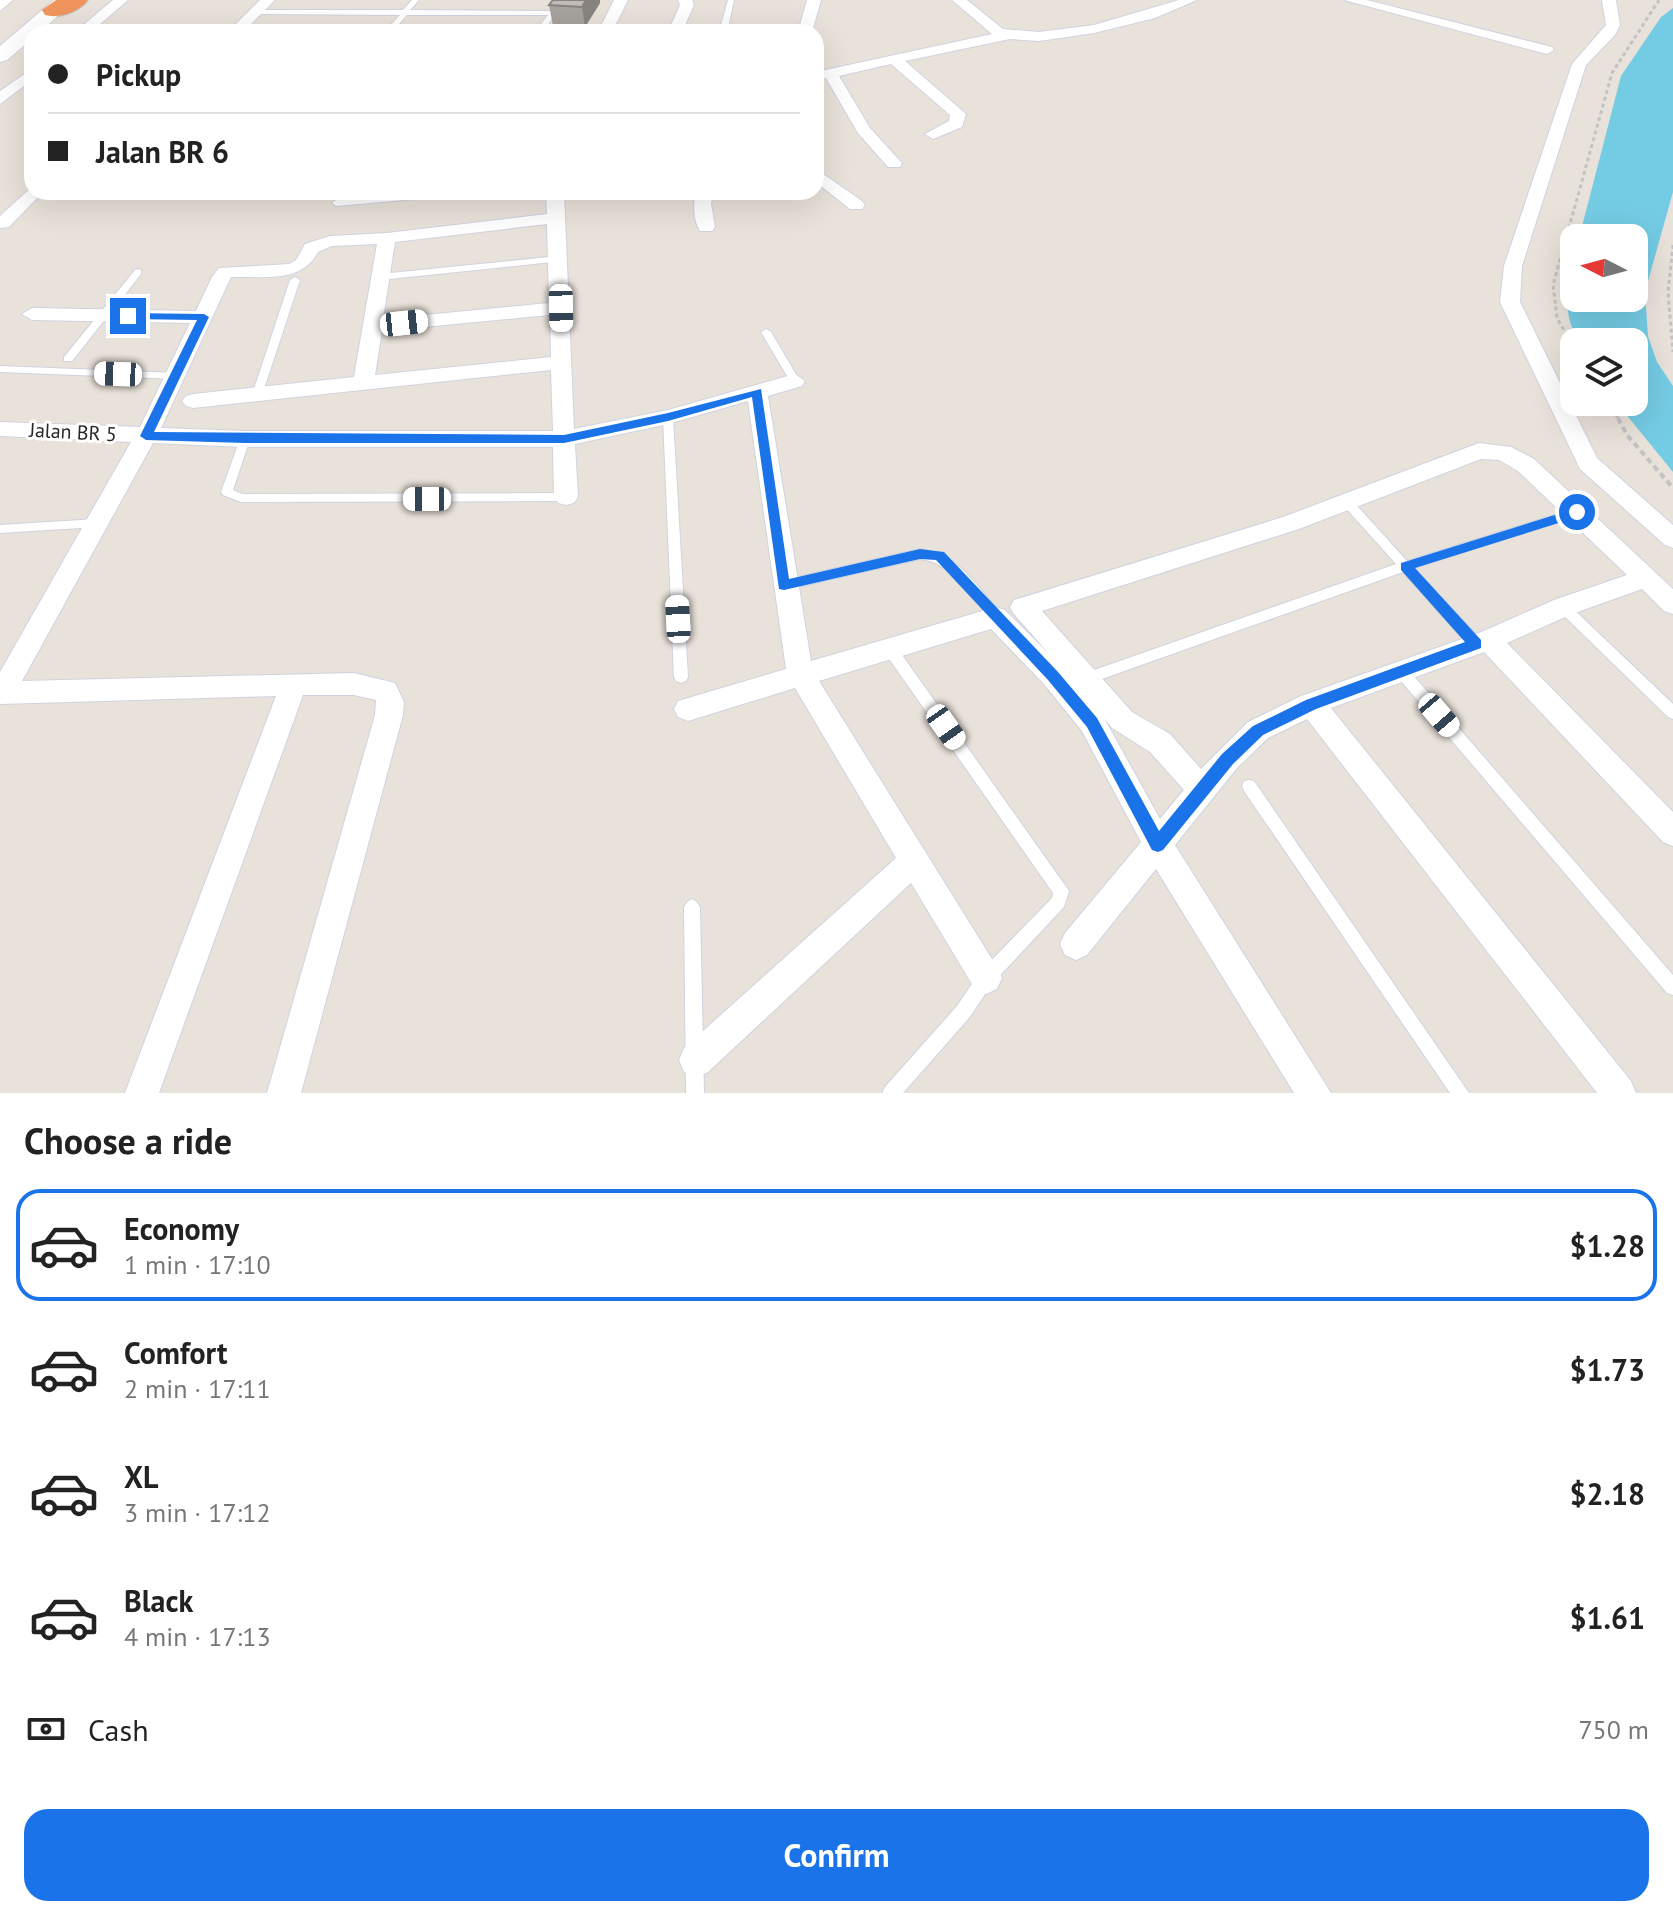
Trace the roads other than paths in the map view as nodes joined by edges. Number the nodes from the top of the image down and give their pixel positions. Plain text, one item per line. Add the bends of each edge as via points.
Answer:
1 (6, 0) edge
2 (121, 0) edge
3 (268, 0) edge
4 (416, 0) edge
5 (562, 0) edge
6 (621, 0) edge
7 (685, 0) edge
8 (731, 0) edge
9 (814, 0) edge
10 (959, 0) edge
11 (1190, 0) edge
12 (1351, 0) edge
13 (1609, 0) edge
14 (55, 3) edge
15 (0, 7) edge
16 (255, 12) junction
17 (405, 12) junction
18 (553, 13) junction
19 (25, 24) edge
20 (33, 24) edge
21 (92, 24) edge
22 (243, 24) edge
23 (395, 24) edge
24 (545, 24) edge
25 (609, 24) edge
26 (679, 24) edge
27 (725, 24) edge
28 (807, 24) edge
29 (24, 25) edge
30 (24, 33) edge
31 (1009, 35) junction
32 (0, 42) edge
33 (1547, 50) dead end
34 (0, 56) edge
35 (896, 61) junction
36 (824, 75) edge
37 (824, 76) edge
38 (17, 78) edge
39 (0, 99) edge
40 (933, 134) dead end
41 (894, 163) dead end
42 (824, 180) edge
43 (26, 200) edge
44 (370, 200) edge
45 (556, 200) edge
46 (703, 200) edge
47 (336, 203) dead end
48 (856, 205) dead end
49 (557, 218) junction
50 (3, 223) dead end
51 (706, 227) dead end
52 (387, 238) junction
53 (559, 259) junction
54 (138, 272) dead end
55 (380, 277) junction
56 (295, 280) dead end
57 (561, 308) junction
58 (32, 314) dead end
59 (103, 315) junction
60 (204, 317) junction
61 (373, 326) junction
62 (766, 332) dead end
63 (68, 359) dead end
64 (562, 362) junction
65 (0, 369) edge
66 (178, 376) junction
67 (795, 381) joint
68 (363, 384) junction
69 (757, 392) junction
70 (257, 395) junction
71 (193, 401) dead end
72 (668, 417) junction
73 (0, 429) edge
74 (146, 436) junction
75 (245, 439) junction
76 (564, 439) junction
77 (566, 497) joint
78 (1347, 502) junction
79 (1577, 512) junction
80 (97, 523) junction
81 (0, 529) edge
82 (1673, 539) edge
83 (1405, 566) junction
84 (1646, 578) junction
85 (784, 585) junction
86 (1673, 604) edge
87 (1563, 607) junction
88 (996, 617) junction
89 (1482, 642) junction
90 (890, 649) junction
91 (1400, 670) junction
92 (800, 673) junction
93 (681, 677) dead end
94 (1085, 679) junction
95 (294, 684) junction
96 (1, 693) edge
97 (1311, 704) junction
98 (688, 709) dead end
99 (1673, 713) edge
100 (1249, 786) dead end
101 (1202, 790) junction
102 (1673, 832) edge
103 (1158, 845) junction
104 (913, 862) junction
105 (692, 907) dead end
106 (1076, 944) dead end
107 (986, 978) junction
108 (1673, 987) edge
109 (696, 1060) junction
110 (142, 1093) edge
111 (284, 1093) edge
112 (695, 1093) edge
113 (891, 1093) edge
114 (1314, 1093) edge
115 (1460, 1093) edge
116 (1619, 1093) edge

1 - 15 street
2 - 21 street
3 - 16 street
4 - 17 lane
5 - 18 lane
6 - 25 street
7 - 26 street
8 - 27 lane
9 - 28 street
10 - 31 street via 989,27
11 - 31 street via 1146,17 1037,38
12 - 33 street
13 - 82 street via 1613,25 1579,64 1513,266 1510,302 1588,463
14 - 19 main road
14 - 20 main road
16 - 17 lane
16 - 22 street
17 - 18 lane
17 - 23 lane
18 - 24 lane
29 - 32 main road
30 - 34 main road
31 - 35 street
35 - 36 street
35 - 40 street via 958,114 956,124
37 - 41 street
38 - 39 street
42 - 48 street
43 - 50 street
44 - 47 lane
45 - 49 street
46 - 51 street
49 - 52 street
49 - 53 street
52 - 55 street
52 - 60 street via 316,245 293,269 226,272
53 - 55 lane
53 - 57 street
54 - 59 lane
55 - 61 street
56 - 70 lane
57 - 61 street
57 - 64 street
58 - 59 street
59 - 60 street
59 - 63 lane
60 - 66 street
61 - 68 street
62 - 67 lane
64 - 68 street
64 - 76 street
65 - 66 lane
66 - 74 street
67 - 69 street, Jalan BR 5
68 - 70 street
69 - 72 street, Jalan BR 5
69 - 85 street
70 - 71 street
72 - 76 street, Jalan BR 5
72 - 93 lane
73 - 74 street, Jalan BR 5
74 - 75 street, Jalan BR 5
74 - 80 street
75 - 76 street, Jalan BR 5
75 - 77 lane via 227,492 241,498
76 - 77 street
78 - 79 street via 1493,450 1526,465
78 - 83 lane
78 - 94 street via 1023,607
79 - 83 lane
79 - 84 street
80 - 81 lane
80 - 96 street
83 - 89 lane
83 - 94 lane
84 - 86 street
84 - 87 street
85 - 88 lane via 934,553
85 - 92 street
87 - 89 street
87 - 99 lane
88 - 90 street
88 - 103 street via 1092,723
89 - 91 street
89 - 102 street
90 - 92 street
90 - 107 lane via 1061,891 1059,902
91 - 97 street
91 - 108 lane
92 - 98 street
92 - 104 street
94 - 101 street via 1122,720 1160,743
95 - 96 street
95 - 110 street
95 - 111 street via 374,687 386,691 390,702
97 - 101 street via 1258,730
97 - 116 street
100 - 115 lane
101 - 103 street
103 - 106 street
103 - 114 street
104 - 107 street
104 - 109 street
105 - 109 lane
107 - 113 lane
109 - 112 lane

